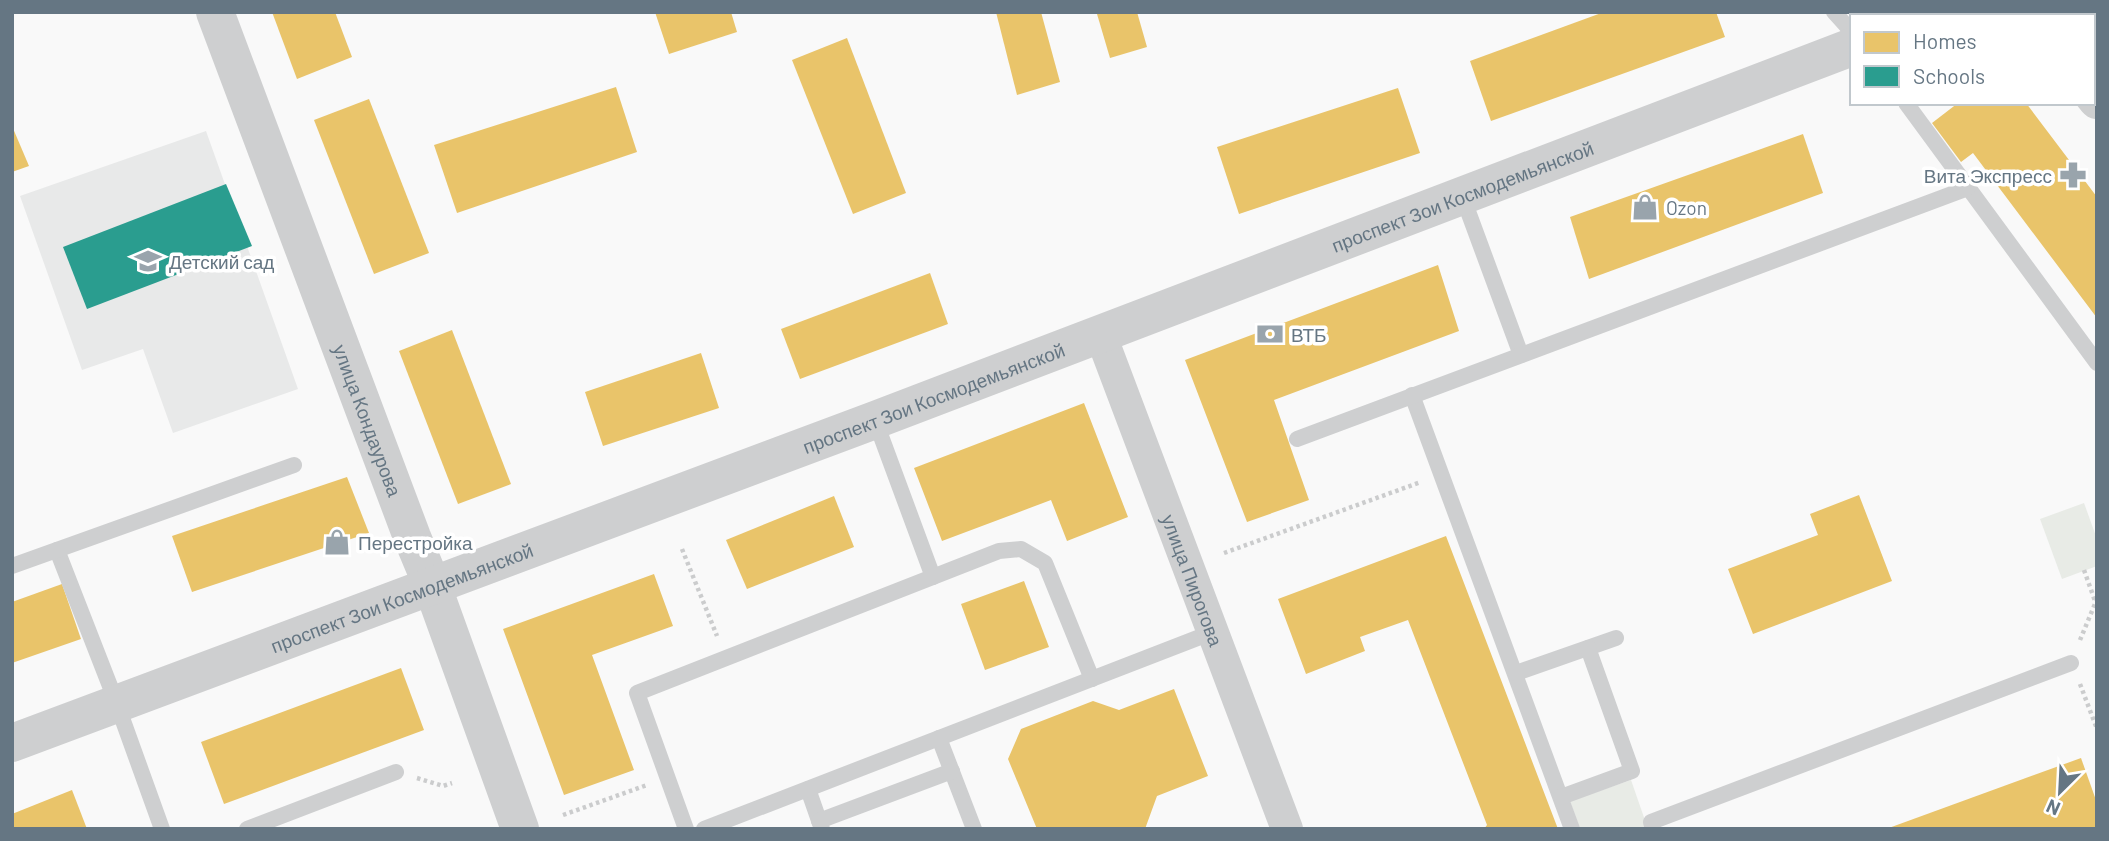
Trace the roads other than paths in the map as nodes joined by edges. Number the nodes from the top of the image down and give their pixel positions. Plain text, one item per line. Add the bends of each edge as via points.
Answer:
1 (215, 12) edge
2 (1834, 12) edge
3 (1850, 30) edge
4 (1850, 48) edge
5 (1907, 105) edge
6 (1968, 188) junction
7 (1462, 195) junction
8 (1100, 333) junction
9 (1521, 355) junction
10 (2097, 363) edge
11 (1412, 395) junction
12 (875, 420) junction
13 (1297, 439) dead end
14 (294, 465) dead end
15 (58, 550) junction
16 (12, 566) edge
17 (933, 577) junction
18 (432, 585) junction
19 (1213, 632) junction
20 (1616, 638) dead end
21 (1588, 648) junction
22 (2071, 663) dead end
23 (1516, 673) junction
24 (1092, 679) junction
25 (117, 704) junction
26 (939, 738) junction
27 (12, 743) edge
28 (952, 771) junction
29 (396, 772) road end
30 (808, 789) junction
31 (1561, 797) junction
32 (821, 825) edge
33 (162, 829) edge
34 (247, 829) edge
35 (520, 829) edge
36 (686, 829) edge
37 (704, 829) edge
38 (974, 829) edge
39 (1287, 829) edge
40 (1572, 829) edge
41 (1653, 829) edge

1 - 18 street, улица Кондаурова
2 - 3 lane
4 - 7 street, проспект Зои Космодемьянской
5 - 6 lane
6 - 9 lane
6 - 10 lane
7 - 8 street, проспект Зои Космодемьянской
7 - 9 lane
8 - 12 street, проспект Зои Космодемьянской
8 - 19 street, улица Пирогова
9 - 11 lane
11 - 13 lane
11 - 23 lane
12 - 17 lane
12 - 18 street, проспект Зои Космодемьянской
14 - 15 lane
15 - 16 lane
15 - 25 lane
17 - 24 lane via 999,551 1021,549 1045,563
17 - 36 lane via 637,693
18 - 25 street, проспект Зои Космодемьянской
18 - 35 street, улица Кондаурова
19 - 24 lane
19 - 39 street, улица Пирогова
20 - 21 lane
21 - 23 lane
21 - 31 lane via 1632,771
22 - 41 lane via 1651,822
23 - 31 lane
24 - 26 lane
25 - 27 street, проспект Зои Космодемьянской
25 - 33 lane
26 - 28 lane
26 - 30 lane
28 - 32 lane
28 - 38 lane
29 - 34 lane
30 - 32 lane
30 - 37 lane
31 - 40 lane

